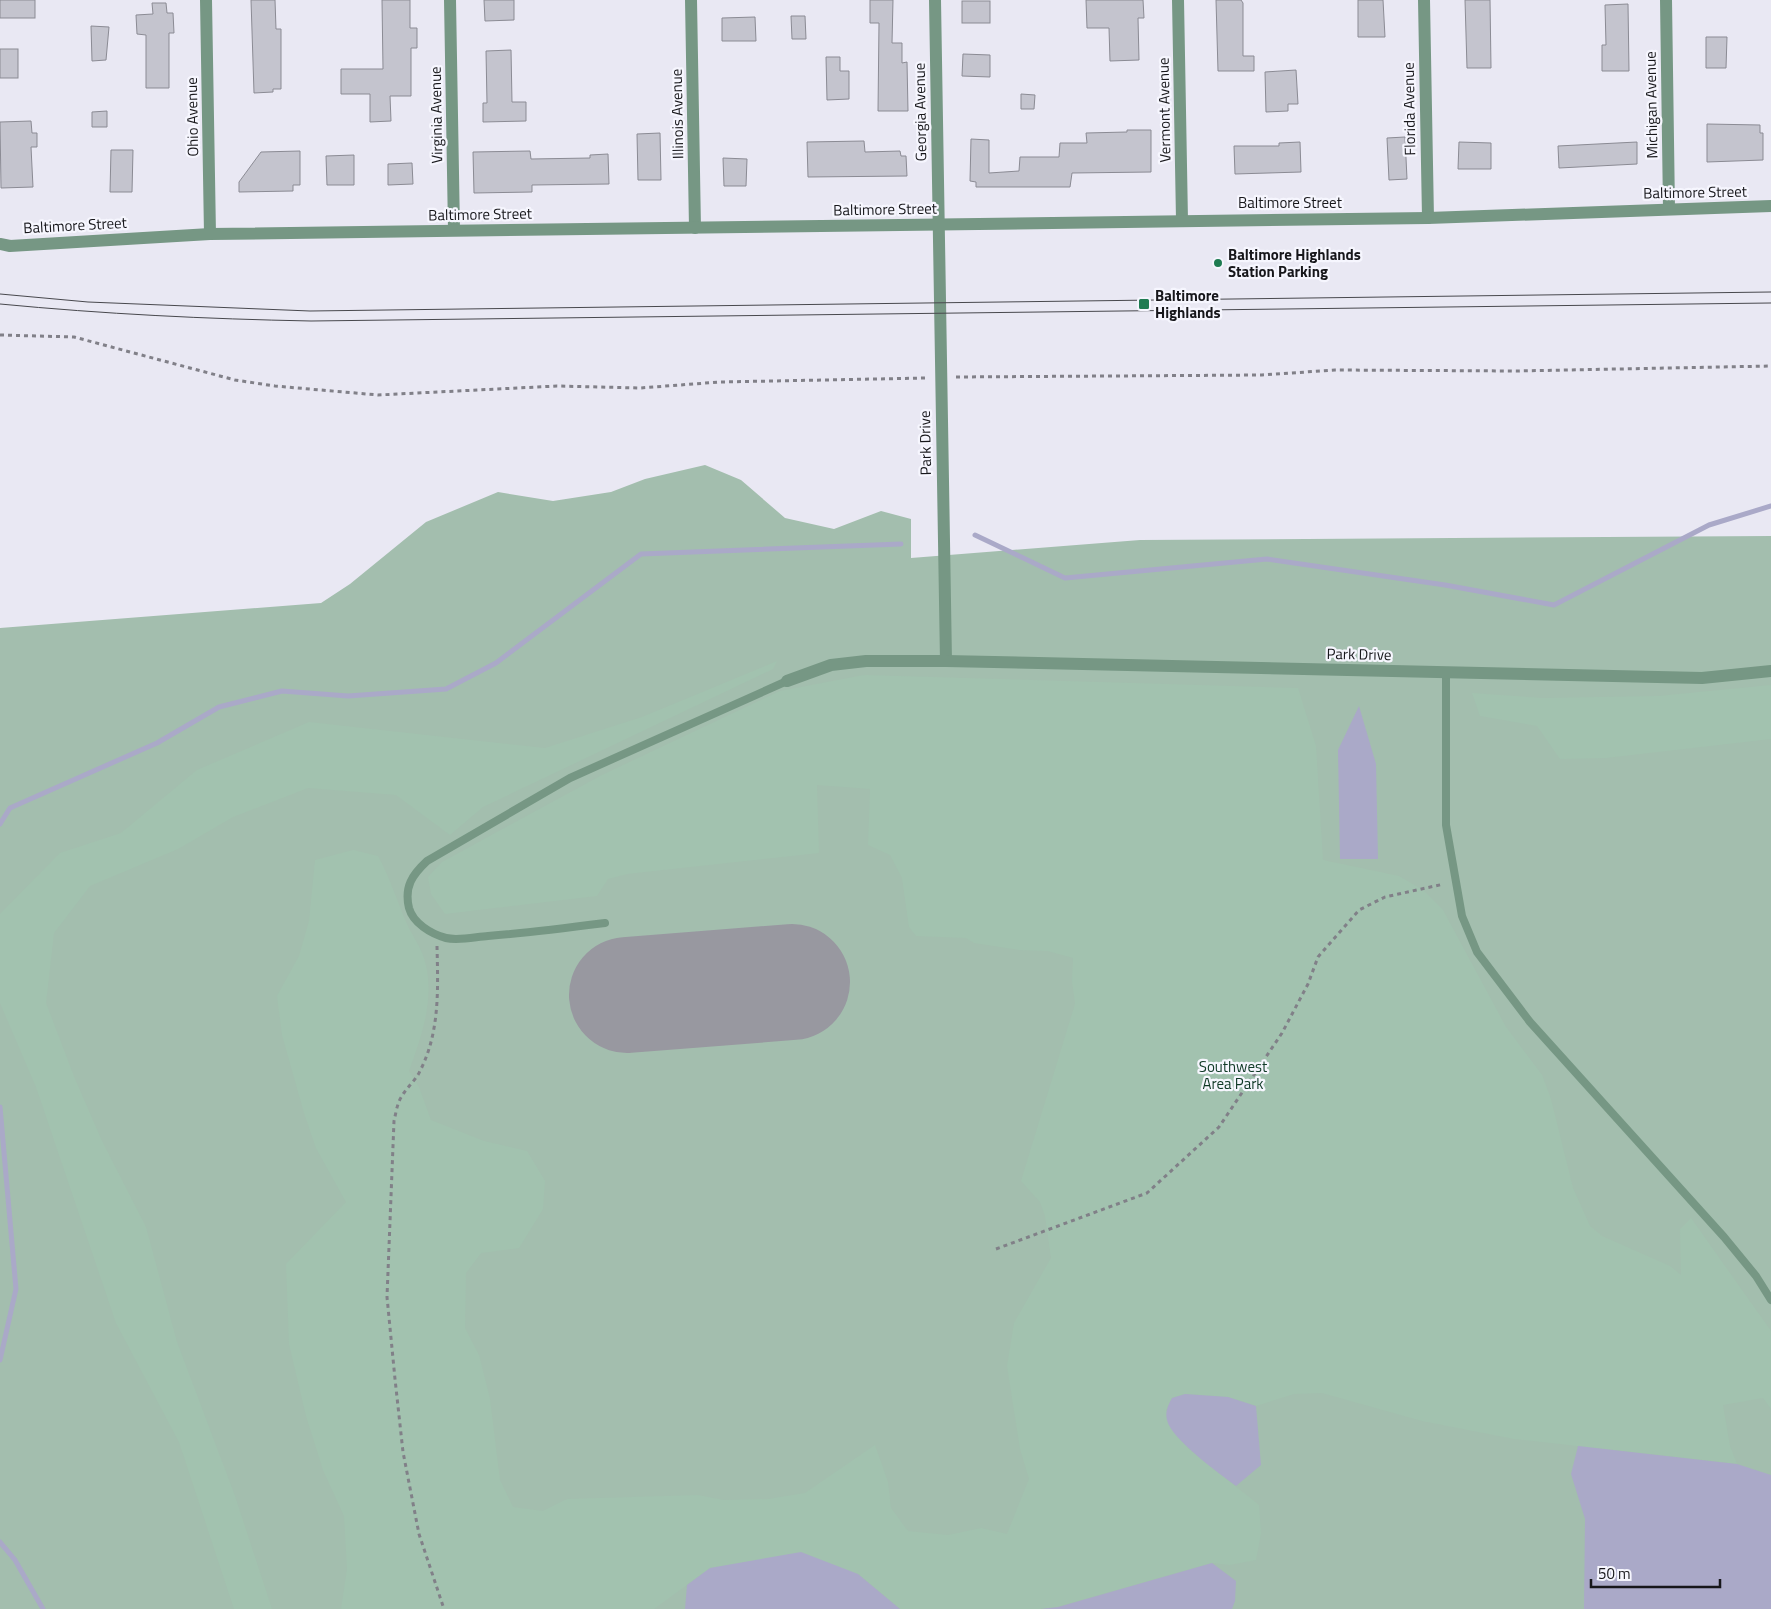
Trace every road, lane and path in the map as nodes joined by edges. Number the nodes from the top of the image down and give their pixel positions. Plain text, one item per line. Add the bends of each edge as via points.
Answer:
1 (206, 0) edge
2 (450, 0) edge
3 (692, 0) edge
4 (935, 0) edge
5 (1178, 0) edge
6 (1424, 0) edge
7 (1666, 0) edge
8 (1771, 206) edge
9 (1669, 209) junction
10 (1428, 218) junction
11 (1182, 220) junction
12 (939, 224) junction
13 (695, 228) junction
14 (454, 230) junction
15 (210, 234) junction
16 (0, 244) edge
17 (0, 336) edge
18 (1771, 366) edge
19 (940, 377) junction
20 (946, 661) junction
21 (1771, 671) edge
22 (1446, 672) junction
23 (787, 681) joint
24 (1455, 881) junction
25 (605, 923) dead end
26 (436, 934) junction
27 (996, 1249) dead end
28 (1771, 1300) edge
29 (444, 1609) edge

1 - 15 street, Ohio Avenue
2 - 14 street, Virginia Avenue
3 - 13 street, Illinois Avenue
4 - 12 street, Georgia Avenue
5 - 11 street, Vermont Avenue
6 - 10 street, Florida Avenue
7 - 9 street, Michigan Avenue
8 - 9 street, Baltimore Street
9 - 10 street, Baltimore Street
10 - 11 street, Baltimore Street
11 - 12 street, Baltimore Street
12 - 13 street, Baltimore Street
12 - 19 street, Park Drive
13 - 14 street, Baltimore Street
14 - 15 street, Baltimore Street
15 - 16 street, Baltimore Street
17 - 19 path via 74,337 234,380 378,395 556,386 640,388 720,382
18 - 19 path via 1516,371 1335,370 1262,376
19 - 20 street, Park Drive
20 - 22 street, Park Drive
20 - 23 street, Park Drive via 866,661 831,665
21 - 22 street, Park Drive via 1702,678
22 - 24 lane via 1446,825
23 - 26 lane via 570,778 427,861 408,884 407,899 411,914 422,927
24 - 27 path via 1384,897 1359,910 1318,957 1308,984 1282,1033 1219,1128 1147,1193
24 - 28 lane via 1462,916 1477,952 1497,980 1530,1022 1724,1237
25 - 26 lane via 471,938 447,938
26 - 29 path via 438,994 435,1026 420,1072 400,1097 394,1121 387,1297 403,1452 419,1534

